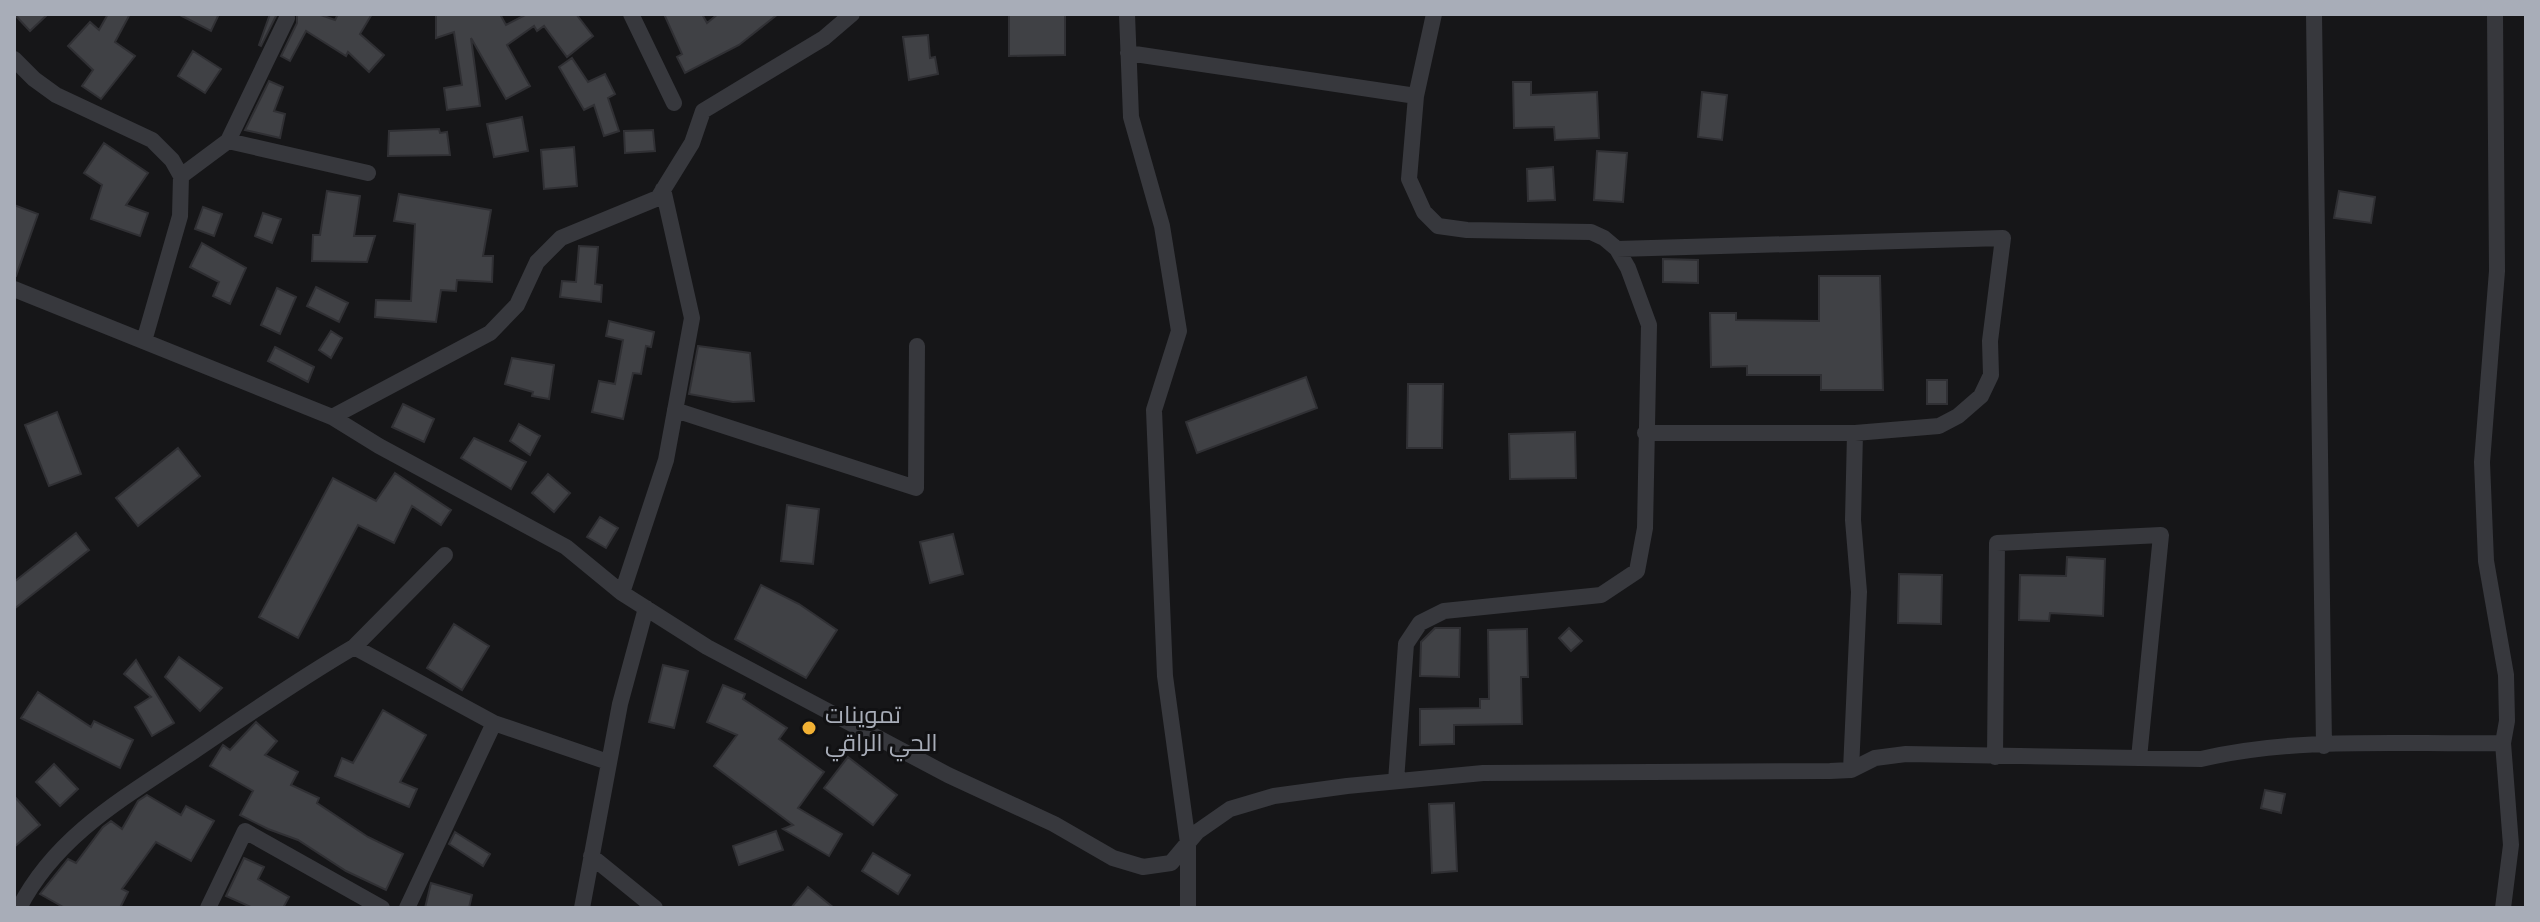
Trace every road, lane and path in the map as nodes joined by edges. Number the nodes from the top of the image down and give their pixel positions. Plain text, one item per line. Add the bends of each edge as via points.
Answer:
1 (631, 14) edge
2 (852, 14) edge
3 (1127, 14) edge
4 (1434, 14) edge
5 (2314, 14) edge
6 (2495, 14) edge
7 (287, 18) dead end
8 (1128, 53) junction
9 (14, 59) edge
10 (1416, 96) junction
11 (674, 103) dead end
12 (228, 141) junction
13 (368, 173) dead end
14 (181, 176) junction
15 (663, 189) junction
16 (1617, 249) junction
17 (14, 289) edge
18 (144, 341) junction
19 (917, 346) dead end
20 (675, 410) junction
21 (332, 417) junction
22 (1645, 433) junction
23 (1855, 433) junction
24 (445, 555) dead end
25 (622, 593) junction
26 (646, 608) junction
27 (354, 647) junction
28 (494, 723) junction
29 (2503, 743) junction
30 (2324, 746) junction
31 (1995, 757) junction
32 (2139, 758) junction
33 (608, 762) junction
34 (1851, 770) junction
35 (1396, 781) junction
36 (1188, 843) junction
37 (591, 856) junction
38 (19, 908) edge
39 (208, 908) edge
40 (382, 908) edge
41 (407, 908) edge
42 (582, 908) edge
43 (655, 908) edge
44 (1188, 908) edge
45 (2503, 908) edge

1 - 11 street
2 - 15 street via 824,38 703,111 692,143
3 - 8 street
4 - 10 street
5 - 30 street
6 - 29 street via 2497,271 2482,462 2486,561 2506,675
7 - 12 street
8 - 10 street
8 - 36 street via 1131,117 1162,226 1179,331 1154,410 1154,437 1165,676
9 - 14 street via 56,95 152,140
10 - 16 street via 1409,179 1424,212 1438,226 1591,232
12 - 13 street
12 - 14 street
14 - 18 street via 180,216
15 - 20 street via 692,318
15 - 21 street via 658,198 561,238 537,262 517,305 490,333
16 - 22 street via 1649,325
16 - 23 street via 2003,238 1991,375 1981,396 1939,426
17 - 18 street
18 - 21 street
19 - 20 street via 916,488
20 - 25 street via 666,460
21 - 25 street via 566,547
22 - 23 street
22 - 35 street via 1645,528 1637,571 1601,595 1444,611 1420,623 1406,644
23 - 34 street via 1853,520 1859,592
24 - 27 street
25 - 26 street
26 - 33 street
26 - 36 street via 707,647 1113,858 1143,867 1171,863
27 - 28 street
27 - 38 street via 78,830 44,866
28 - 33 street
28 - 41 street
29 - 30 street
29 - 45 street via 2511,845
30 - 32 street via 2233,751 2201,759
31 - 32 street
31 - 32 street via 1997,543 2161,535
31 - 34 street via 1906,754 1875,758
33 - 37 street
34 - 35 street via 1483,773
35 - 36 street via 1274,796 1230,809
36 - 44 street
37 - 42 street
37 - 43 street
39 - 40 street via 245,831

